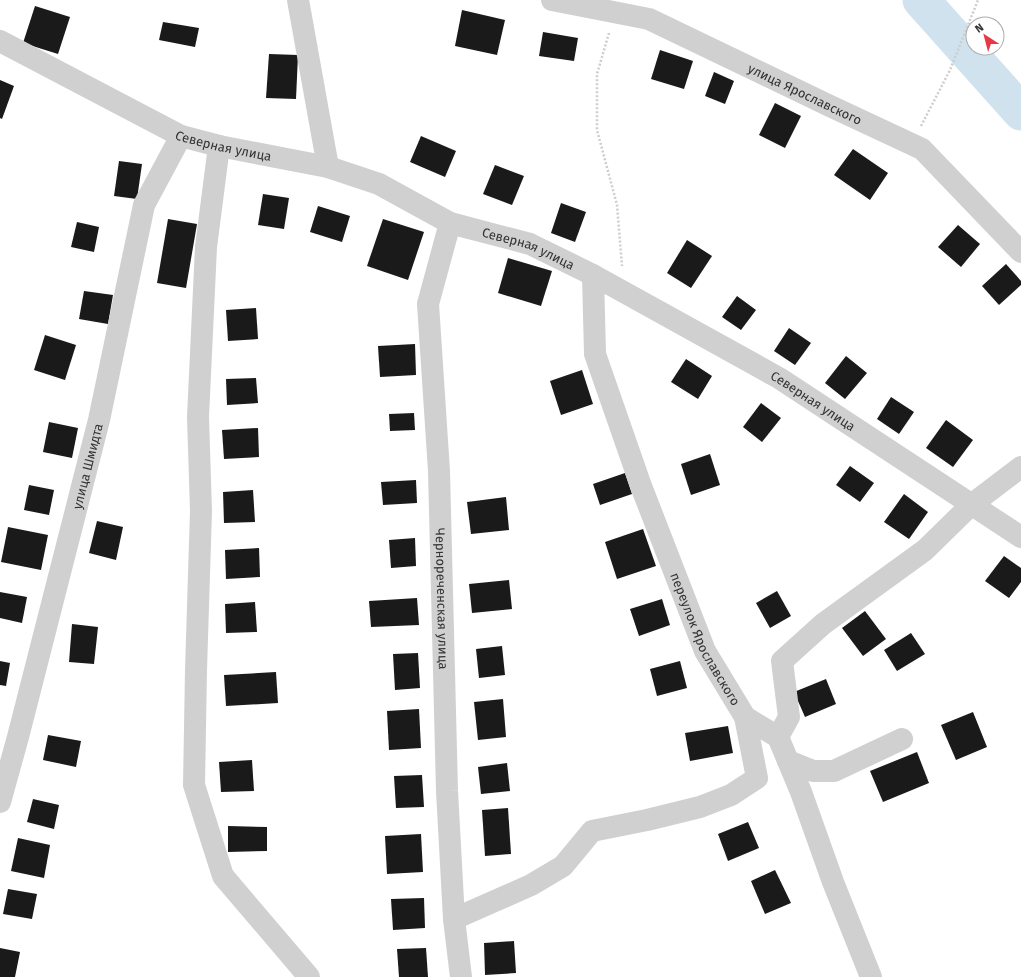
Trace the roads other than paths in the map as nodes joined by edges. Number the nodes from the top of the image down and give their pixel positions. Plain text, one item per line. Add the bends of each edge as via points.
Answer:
1 (298, 0) edge
2 (552, 0) edge
3 (0, 41) edge
4 (181, 136) junction
5 (219, 146) junction
6 (328, 167) junction
7 (450, 223) junction
8 (1021, 252) edge
9 (593, 275) junction
10 (1021, 467) edge
11 (971, 505) junction
12 (1021, 537) edge
13 (745, 718) junction
14 (778, 737) junction
15 (902, 739) dead end
16 (788, 761) junction
17 (0, 802) edge
18 (454, 919) junction
19 (309, 977) edge
20 (460, 977) edge
21 (871, 977) edge

1 - 6 street
2 - 8 street, улица Ярославского via 649,19 922,149
3 - 4 street, Северная улица
4 - 5 street, Северная улица
4 - 17 street, улица Шмидта via 144,205 100,420
5 - 6 street, Северная улица
5 - 19 street via 206,247 198,417 201,510 194,785 223,876
6 - 7 street, Северная улица via 379,184
7 - 9 street, Северная улица via 530,244
7 - 18 street, Чернореченская улица via 428,304 439,471 447,791
9 - 11 street, Северная улица via 779,378
9 - 13 street, переулок Ярославского via 597,361 641,486 706,651
10 - 11 street
11 - 12 street, Северная улица
11 - 14 street via 925,550 823,624 782,661 789,716
13 - 14 street, переулок Ярославского
13 - 18 street via 757,778 731,795 700,807 592,831 563,866 531,885
14 - 16 street
15 - 16 street via 834,771 813,771
16 - 21 street
18 - 20 street, Чернореченская улица

